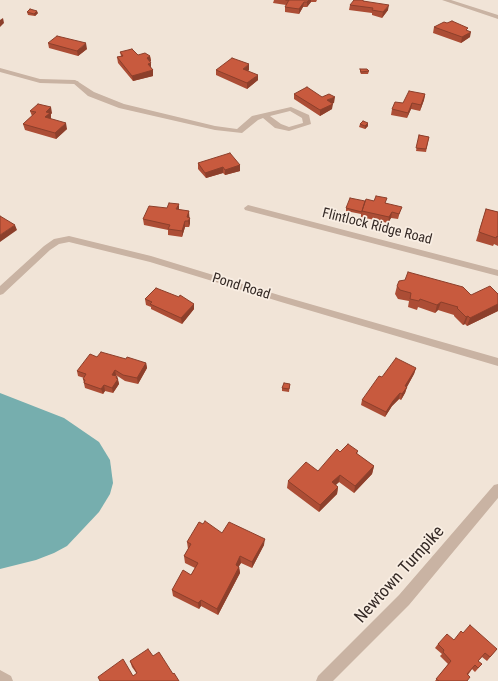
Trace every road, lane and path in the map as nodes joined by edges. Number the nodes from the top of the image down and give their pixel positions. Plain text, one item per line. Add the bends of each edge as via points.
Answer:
1 (445, 0) edge
2 (498, 17) edge
3 (0, 70) edge
4 (264, 115) junction
5 (248, 208) dead end
6 (498, 273) edge
7 (0, 292) edge
8 (498, 362) edge
9 (498, 489) edge
10 (0, 677) edge
11 (6, 681) edge
12 (322, 681) edge

1 - 2 street
3 - 4 street via 40,81 75,82 91,94 122,106 215,128 239,131 255,118
4 - 4 street via 291,109 306,117 307,124 289,129 278,126
5 - 6 street, Flintlock Ridge Road
7 - 8 street, Pond Road via 47,248 57,241 69,239 151,259
9 - 12 street, Newtown Turnpike via 404,600
10 - 11 street

